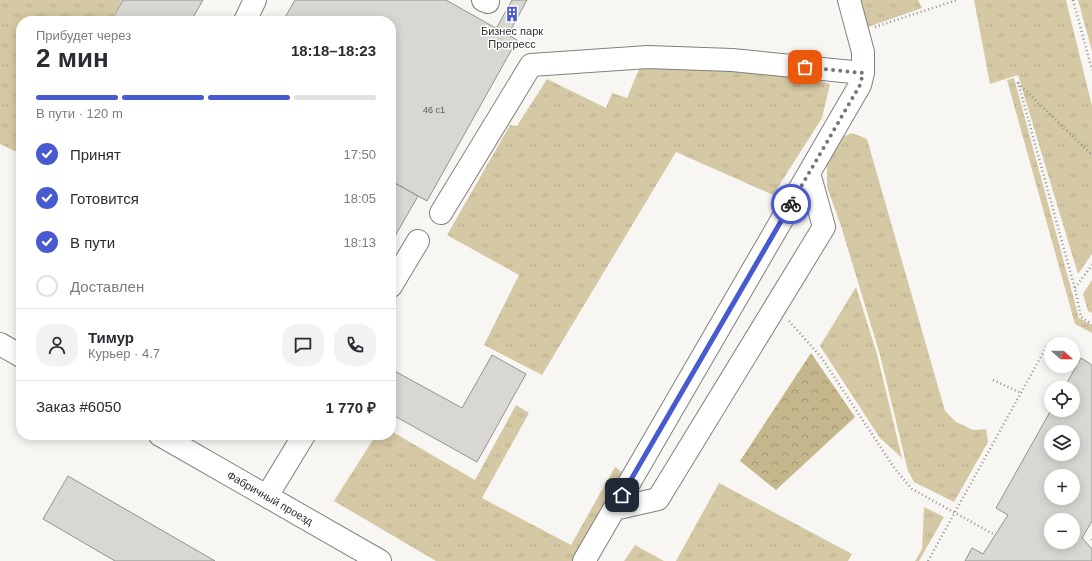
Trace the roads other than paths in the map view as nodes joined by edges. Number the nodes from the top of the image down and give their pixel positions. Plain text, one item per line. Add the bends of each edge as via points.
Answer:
1 (255, 0) edge
2 (849, 0) edge
3 (247, 16) edge
4 (863, 73) junction
5 (809, 173) junction
6 (441, 213) dead end
7 (418, 241) dead end
8 (396, 278) edge
9 (0, 344) edge
10 (16, 353) edge
11 (169, 440) edge
12 (301, 440) edge
13 (267, 496) junction
14 (614, 509) junction
15 (354, 555) edge
16 (380, 561) edge
17 (584, 561) edge

1 - 3 street
2 - 4 street via 863,52
4 - 5 street via 860,85
4 - 6 street via 732,60 648,57 531,65
5 - 14 street
5 - 14 street via 824,227 658,499
7 - 8 street
9 - 10 street
11 - 13 street, Фабричный проезд
12 - 13 street
13 - 15 street, Фабричный проезд
14 - 17 street
15 - 16 street, Фабричный проезд

